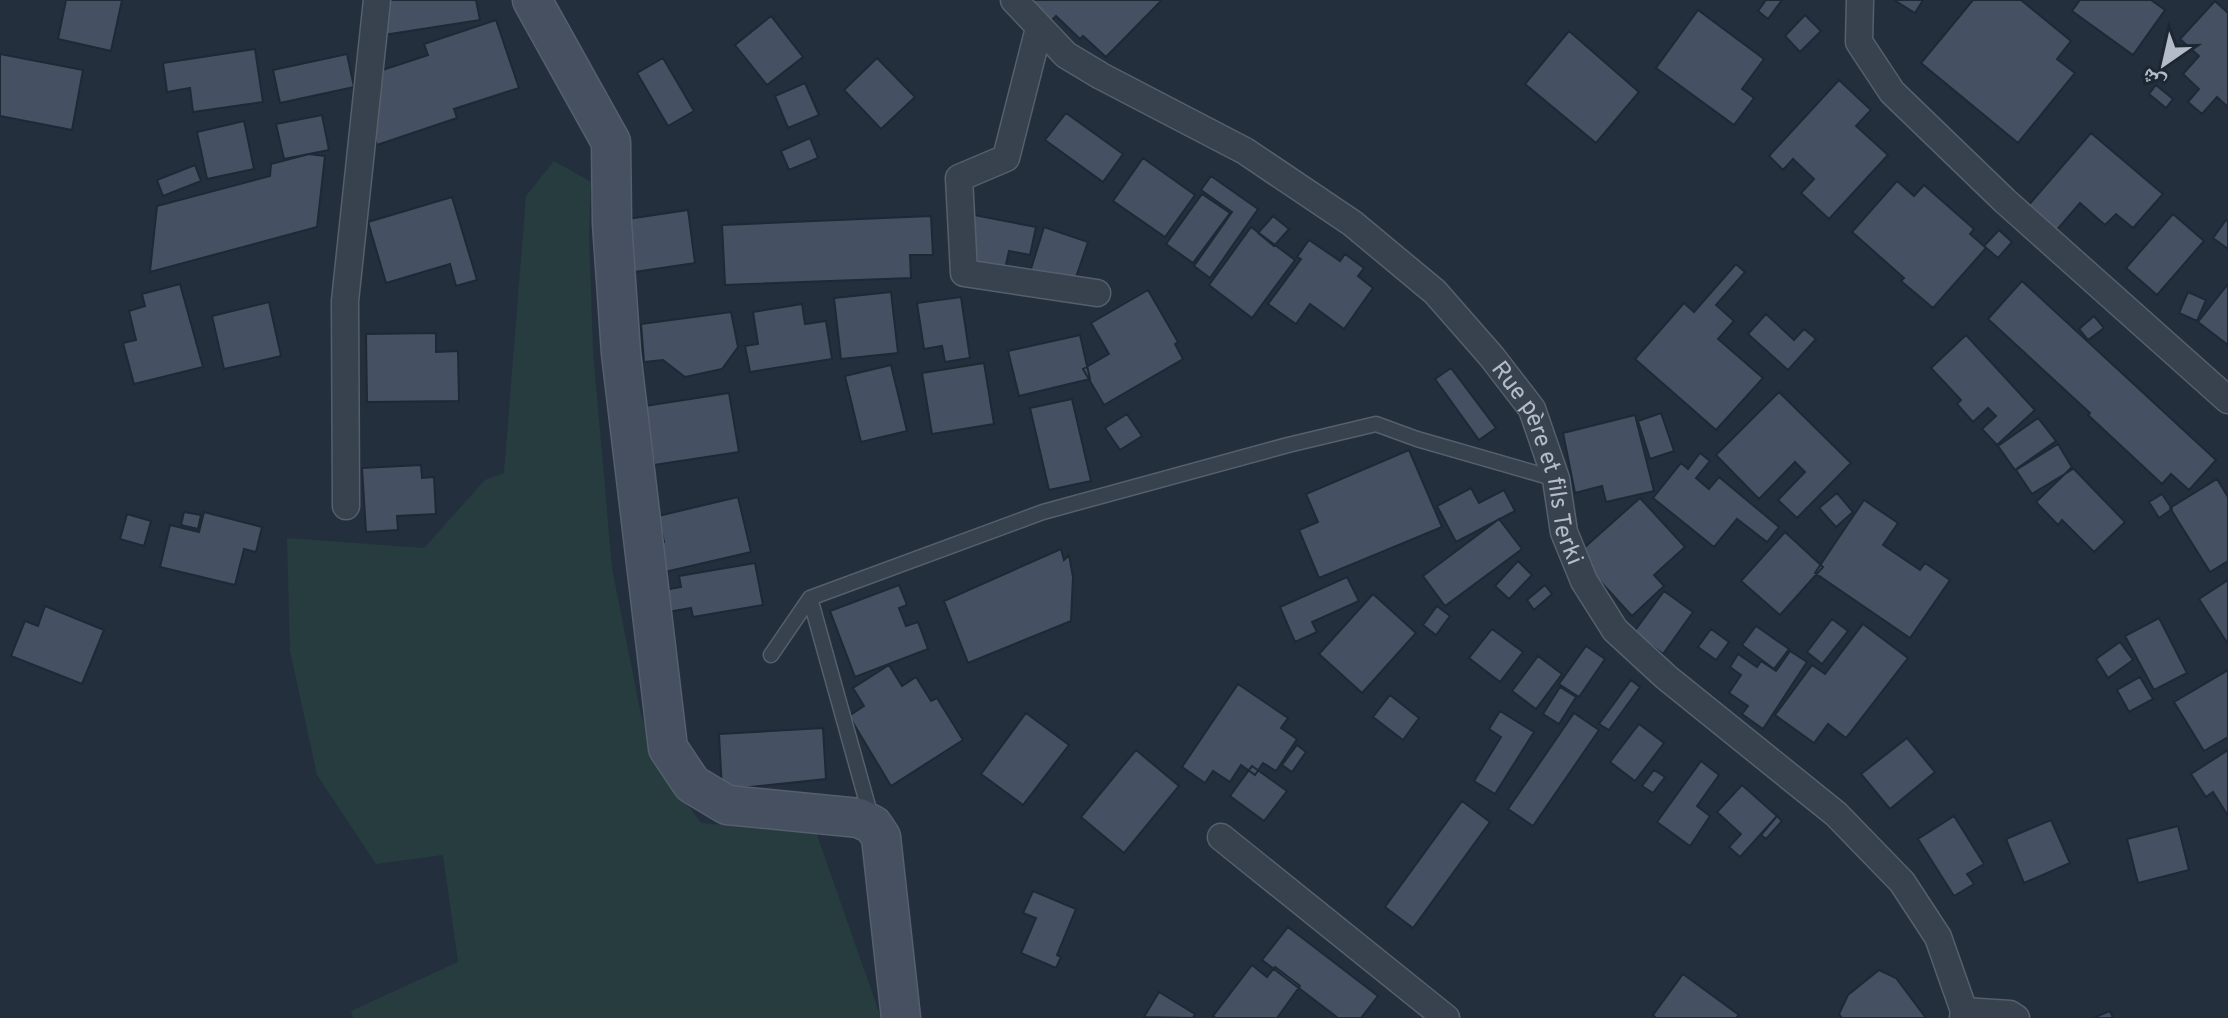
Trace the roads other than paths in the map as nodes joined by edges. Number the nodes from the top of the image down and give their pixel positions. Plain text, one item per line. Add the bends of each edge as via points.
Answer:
1 (377, 0) edge
2 (532, 0) edge
3 (1014, 0) edge
4 (1860, 0) edge
5 (1039, 28) junction
6 (1097, 293) dead end
7 (2228, 400) edge
8 (1556, 479) junction
9 (346, 506) dead end
10 (810, 598) junction
11 (771, 655) dead end
12 (873, 825) junction
13 (1221, 837) dead end
14 (1963, 1015) edge
15 (901, 1018) edge
16 (1446, 1018) edge
17 (2016, 1018) edge

1 - 9 street via 345,301
2 - 12 street via 611,142 621,353 668,748 692,784 727,805 859,818
3 - 5 street, Rue père et fils Terki
4 - 7 street via 1859,42 1892,92
5 - 6 street via 1006,158 959,178 964,273
5 - 8 street, Rue père et fils Terki via 1066,55 1257,159 1352,223 1435,292 1532,409
8 - 10 lane via 1376,424 1043,512
8 - 14 street, Rue père et fils Terki via 1564,532 1584,581 1615,630 1836,814 1902,882 1938,937
10 - 11 lane
10 - 12 lane
12 - 15 street via 881,837
13 - 16 street
14 - 17 street

